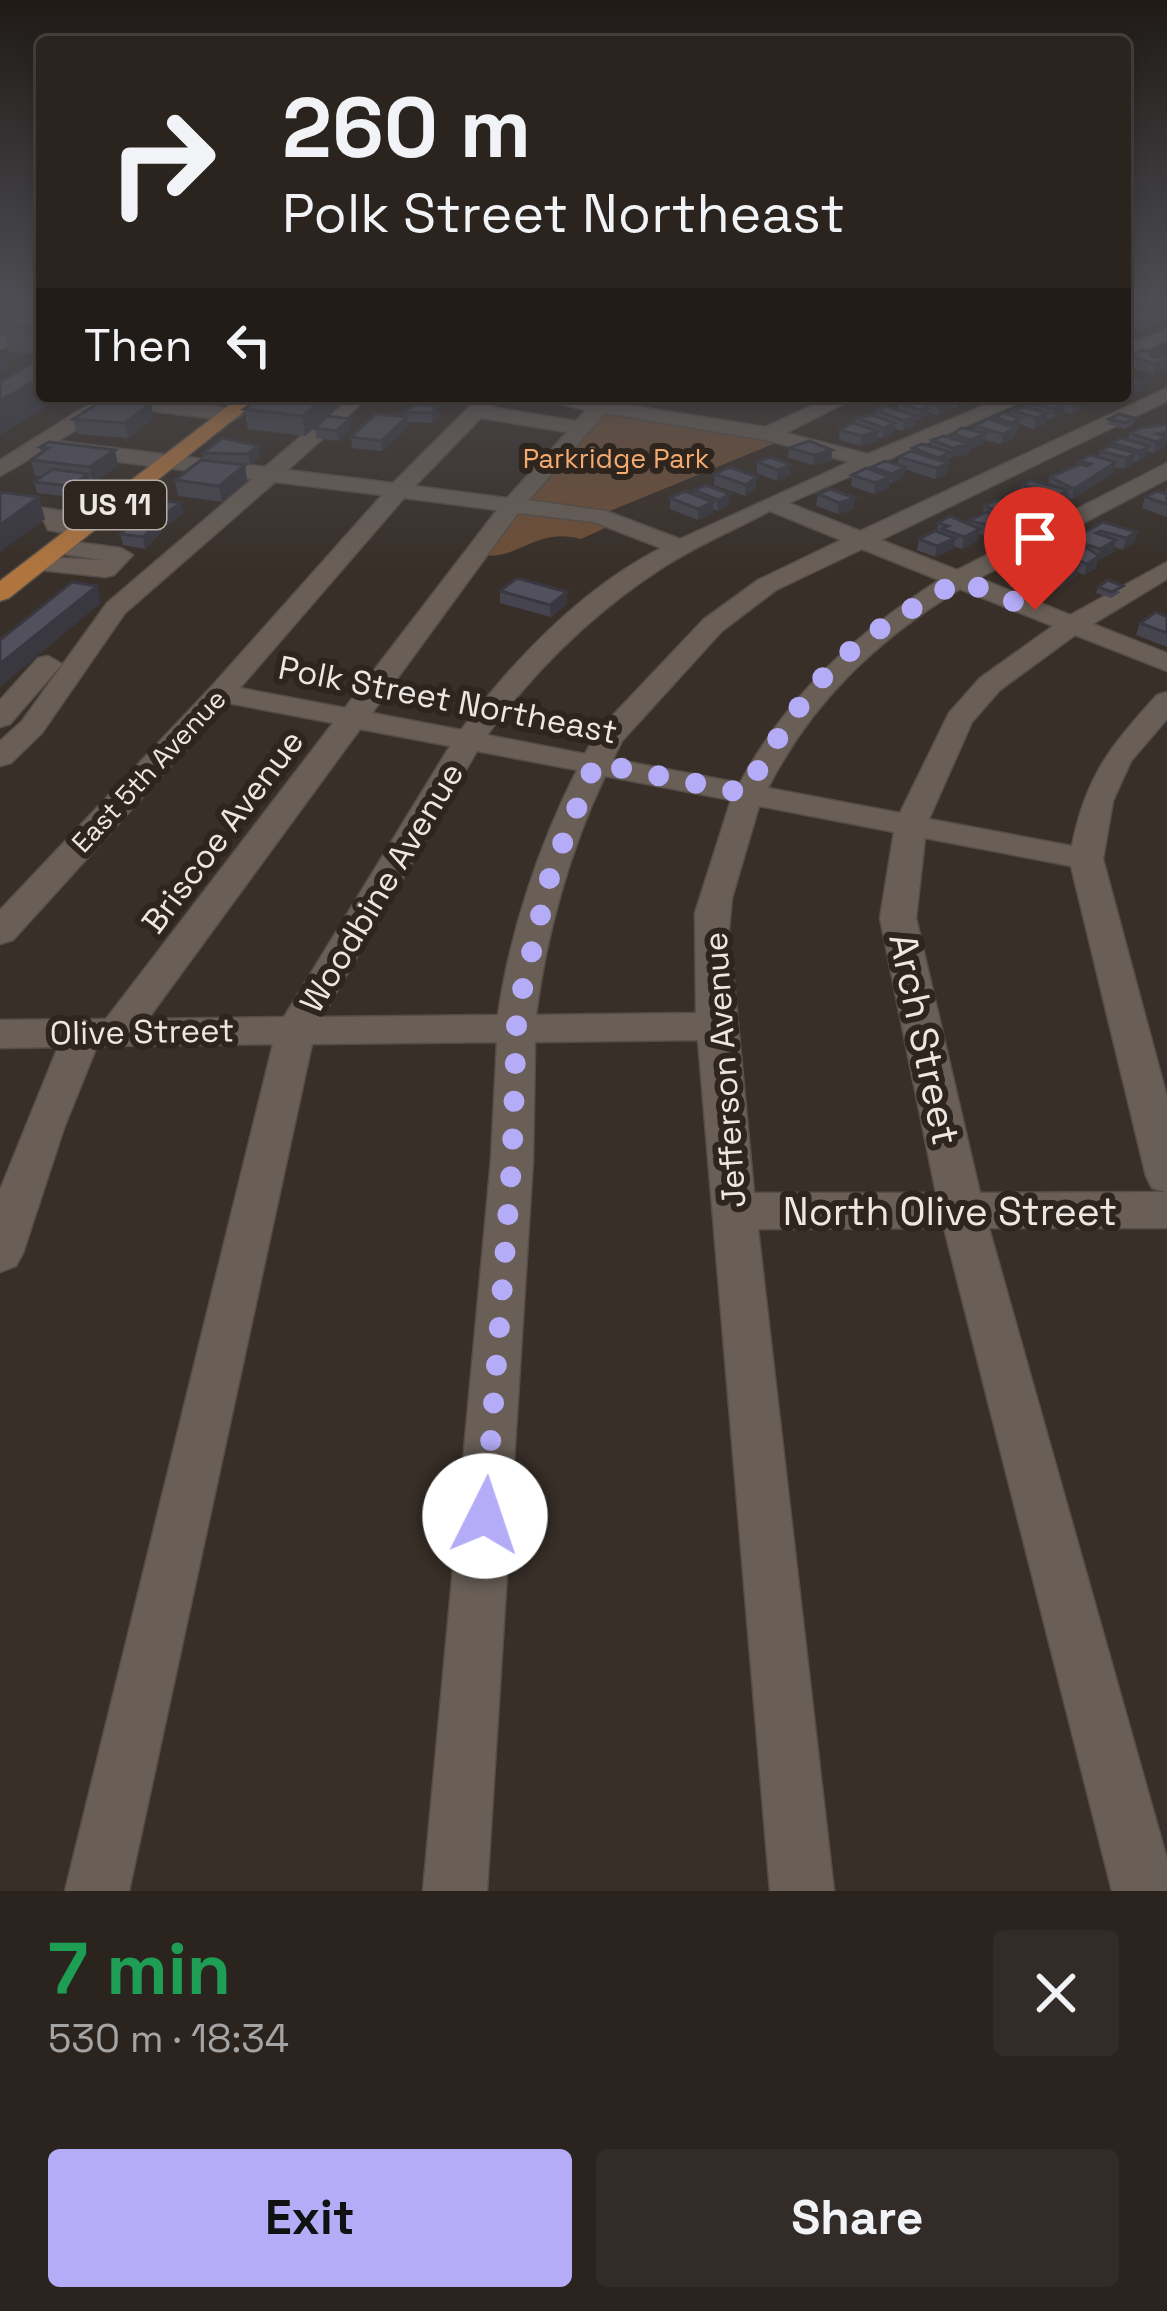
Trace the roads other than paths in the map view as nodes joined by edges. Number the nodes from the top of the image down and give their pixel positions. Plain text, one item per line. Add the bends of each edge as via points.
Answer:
1 (1167, 394) edge
2 (106, 402) edge
3 (134, 402) edge
4 (247, 402) edge
5 (258, 402) edge
6 (353, 402) edge
7 (617, 402) edge
8 (836, 402) edge
9 (1010, 402) edge
10 (484, 404) edge
11 (231, 416) junction
12 (578, 428) junction
13 (210, 434) junction
14 (767, 434) junction
15 (45, 440) junction
16 (145, 442) junction
17 (180, 456) junction
18 (872, 460) junction
19 (0, 469) edge
20 (1167, 470) edge
21 (268, 475) junction
22 (398, 491) junction
23 (769, 503) junction
24 (511, 507) junction
25 (0, 508) edge
26 (83, 529) junction
27 (860, 538) junction
28 (680, 547) junction
29 (50, 555) junction
30 (1167, 569) edge
31 (153, 574) junction
32 (960, 580) junction
33 (0, 593) edge
34 (1072, 625) junction
35 (1167, 663) edge
36 (49, 664) dead end
37 (221, 693) junction
38 (1167, 701) edge
39 (352, 717) junction
40 (0, 720) edge
41 (32, 727) junction
42 (470, 740) junction
43 (0, 757) edge
44 (595, 763) junction
45 (744, 793) junction
46 (911, 824) junction
47 (1086, 859) junction
48 (0, 932) edge
49 (716, 1026) junction
50 (517, 1028) junction
51 (296, 1029) junction
52 (102, 1030) junction
53 (0, 1034) edge
54 (1167, 1177) edge
55 (962, 1210) junction
56 (1167, 1210) edge
57 (733, 1211) junction
58 (0, 1253) edge
59 (97, 1891) edge
60 (455, 1891) edge
61 (802, 1891) edge
62 (1144, 1891) edge

1 - 27 street
2 - 15 street
3 - 11 street
4 - 11 main road
5 - 11 main road, US 11
6 - 21 street
7 - 12 street, Briscoe Avenue
7 - 14 street
8 - 14 street
9 - 18 street, Woodbine Avenue
10 - 12 street
10 - 22 street, East 5th Avenue
11 - 13 main road, US 11
12 - 24 street, Briscoe Avenue
13 - 16 street
13 - 17 main road, US 11
14 - 18 street
15 - 16 street
15 - 19 street
16 - 17 street
17 - 21 street
17 - 26 main road, US 11
18 - 23 street, Woodbine Avenue
20 - 32 street, Jefferson Avenue
21 - 22 street
21 - 31 street
22 - 24 street
22 - 37 street, East 5th Avenue
23 - 27 street
23 - 28 street, Woodbine Avenue
24 - 28 street via 598,516
24 - 39 street, Briscoe Avenue
25 - 26 street
26 - 29 main road, US 11
27 - 32 street
27 - 44 street via 712,625 648,691
28 - 42 street, Woodbine Avenue via 576,620 509,686
29 - 31 street via 121,555 105,570
29 - 33 main road, US 11
30 - 34 street, Arch Street
31 - 41 street via 98,631
32 - 34 street
32 - 45 street, Jefferson Avenue via 837,663 796,709
34 - 35 street
34 - 46 street, Arch Street via 990,684 959,719
36 - 40 street
37 - 39 street, Polk Street Northeast
37 - 48 street, East 5th Avenue
38 - 47 street via 1117,758 1097,801
39 - 42 street, Polk Street Northeast
39 - 52 street, Briscoe Avenue
40 - 41 street
41 - 43 street
42 - 44 street, Polk Street Northeast
42 - 51 street, Woodbine Avenue
44 - 45 street, Polk Street Northeast
44 - 50 street via 531,941
45 - 46 street, Polk Street Northeast
45 - 49 street, Jefferson Avenue via 713,902
46 - 47 street, Polk Street Northeast
46 - 55 street, Arch Street via 898,918
47 - 54 street
49 - 50 street, Olive Street
49 - 57 street, Jefferson Avenue
50 - 51 street, Olive Street
50 - 60 street
51 - 52 street, Olive Street
51 - 59 street, Woodbine Avenue
52 - 53 street, Olive Street
52 - 58 street, Briscoe Avenue via 43,1128
55 - 56 street, North Olive Street
55 - 57 street, North Olive Street
55 - 62 street, Arch Street
57 - 61 street, Jefferson Avenue

